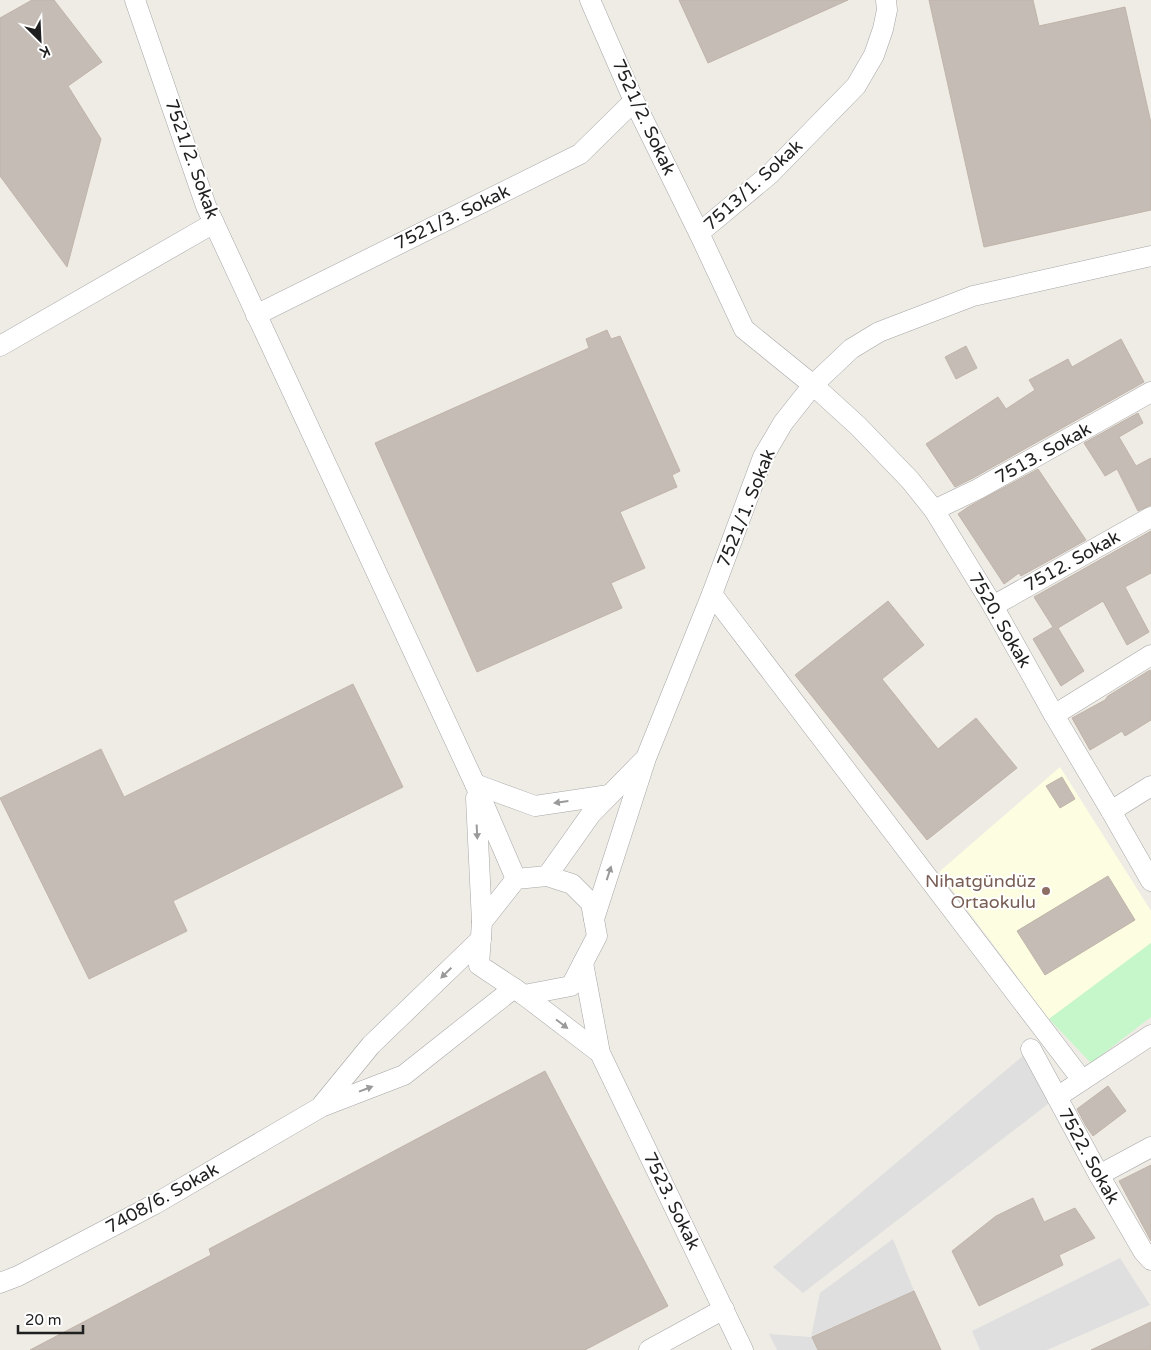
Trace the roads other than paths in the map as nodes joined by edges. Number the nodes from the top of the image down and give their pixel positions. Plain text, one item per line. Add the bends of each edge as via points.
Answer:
1 (136, 0) edge
2 (590, 0) edge
3 (886, 0) edge
4 (634, 101) junction
5 (214, 223) junction
6 (699, 233) junction
7 (1151, 256) edge
8 (256, 315) junction
9 (0, 346) edge
10 (813, 385) junction
11 (1151, 392) edge
12 (934, 510) junction
13 (1151, 517) edge
14 (712, 594) junction
15 (993, 606) junction
16 (1151, 655) edge
17 (1054, 715) junction
18 (646, 758) junction
19 (475, 784) junction
20 (1151, 786) edge
21 (609, 795) junction
22 (1111, 811) junction
23 (547, 876) junction
24 (516, 879) junction
25 (1151, 881) edge
26 (594, 919) junction
27 (482, 931) junction
28 (583, 964) junction
29 (519, 992) junction
30 (1151, 1035) edge
31 (1031, 1050) dead end
32 (600, 1053) junction
33 (1082, 1080) junction
34 (1057, 1097) junction
35 (321, 1106) junction
36 (1151, 1147) edge
37 (1099, 1174) junction
38 (1148, 1253) edge
39 (0, 1283) edge
40 (724, 1309) junction
41 (649, 1350) edge
42 (743, 1350) edge

1 - 5 street, 7521/2. Sokak
2 - 4 street, 7521/2. Sokak
3 - 6 street, 7513/1. Sokak via 883,29 874,55 856,86 770,174
4 - 6 street, 7521/2. Sokak
4 - 8 street, 7521/3. Sokak via 580,154
5 - 8 street, 7521/2. Sokak
5 - 9 street
6 - 10 street, 7513/1. Sokak via 744,329
7 - 10 street, 7521/1. Sokak via 972,296 879,332 851,349
8 - 19 street, 7521/2. Sokak
10 - 12 street, 7520. Sokak via 904,473
10 - 14 street, 7521/1. Sokak via 783,423 763,457
11 - 12 street, 7513. Sokak via 978,489
12 - 15 street, 7520. Sokak
13 - 15 street, 7512. Sokak
14 - 18 street, 7521/1. Sokak
14 - 33 street
15 - 17 street, 7520. Sokak
16 - 17 street
17 - 22 street, 7520. Sokak
18 - 21 street
26 -> 18 street, 7521/1. Sokak
21 -> 19 street via 535,806
19 - 24 street, 7521/2. Sokak
19 -> 27 street
20 - 22 street
21 - 23 street via 591,814
22 - 25 street, 7520. Sokak
23 - 24 street
23 - 26 street via 572,884 591,902
24 - 27 street
26 - 28 street via 597,936
27 - 29 street via 479,965
27 -> 35 street via 371,1045
28 - 29 street via 571,986
28 - 32 street
29 -> 32 street
35 -> 29 street via 404,1075
30 - 33 street
31 - 34 street, 7522. Sokak
32 - 40 street, 7523. Sokak
33 - 34 street
34 - 37 street, 7522. Sokak
35 - 39 street, 7408/6. Sokak via 155,1204
36 - 37 street
37 - 38 street, 7522. Sokak
40 - 41 street
40 - 42 street, 7523. Sokak

